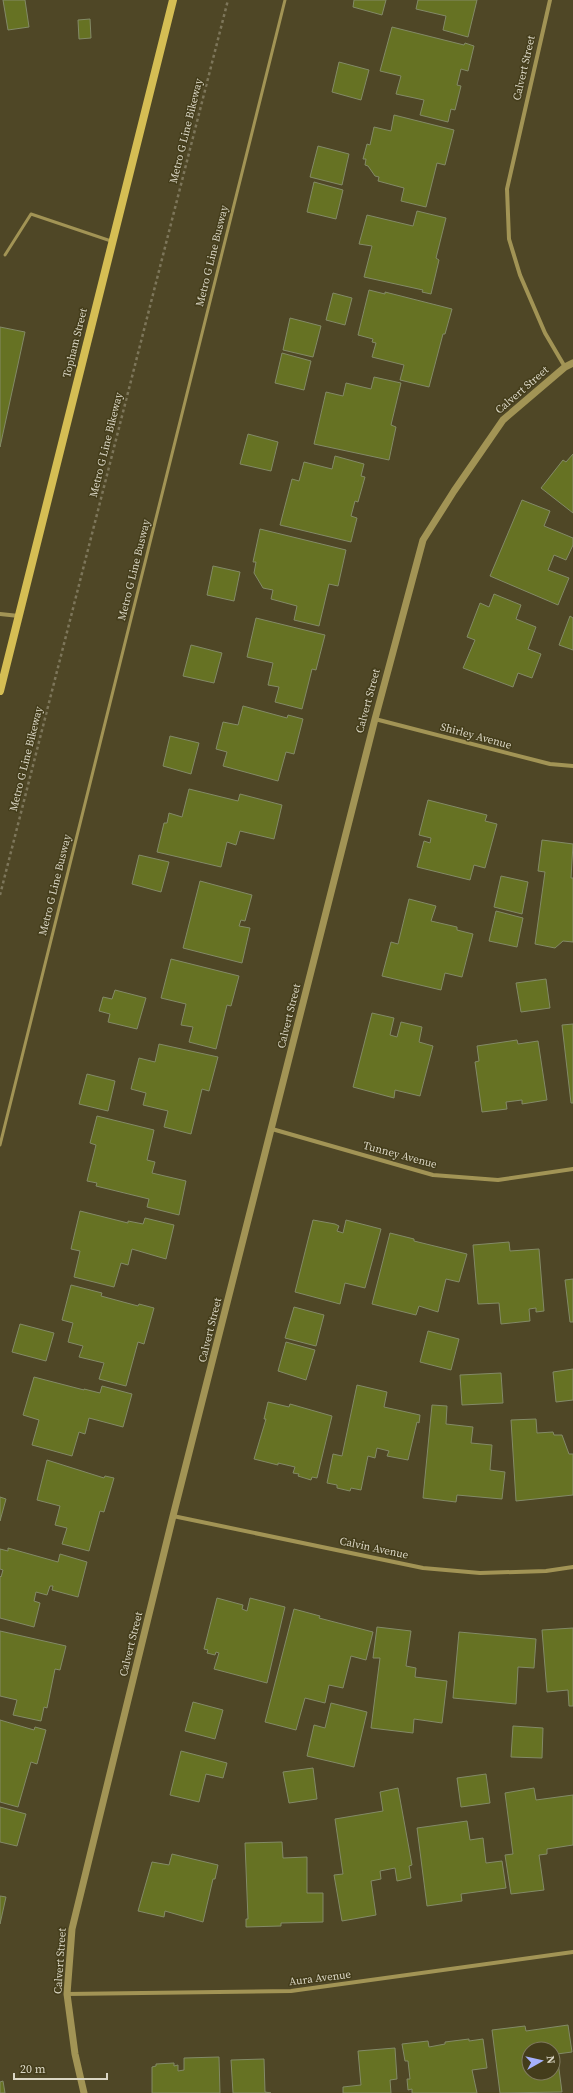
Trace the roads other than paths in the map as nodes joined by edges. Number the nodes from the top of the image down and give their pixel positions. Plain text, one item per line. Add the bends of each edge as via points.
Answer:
1 (173, 0) edge
2 (285, 0) edge
3 (550, 0) edge
4 (111, 241) junction
5 (5, 255) dead end
6 (573, 363) edge
7 (565, 367) junction
8 (0, 614) edge
9 (19, 616) junction
10 (0, 691) edge
11 (375, 719) junction
12 (573, 766) edge
13 (272, 1129) junction
14 (0, 1144) edge
15 (573, 1169) edge
16 (173, 1516) junction
17 (573, 1567) edge
18 (573, 1952) edge
19 (67, 1994) junction
20 (84, 2093) edge

1 - 4 main road, Topham Street
2 - 14 lane, Metro G Line Busway
3 - 7 street, Calvert Street via 507,189 509,239 520,275 538,318
4 - 5 lane via 31,214
4 - 9 main road, Topham Street
6 - 7 street
7 - 11 street, Calvert Street via 503,420 423,540
8 - 9 street
9 - 10 main road, Topham Street
11 - 12 street, Shirley Avenue via 550,764
11 - 13 street, Calvert Street
13 - 15 street, Tunney Avenue via 433,1175 498,1180
13 - 16 street, Calvert Street
16 - 17 street, Calvin Avenue via 423,1568 480,1573 546,1571
16 - 19 street, Calvert Street via 72,1930
18 - 19 street, Aura Avenue via 291,1991
19 - 20 street, Calvert Street via 75,2054

